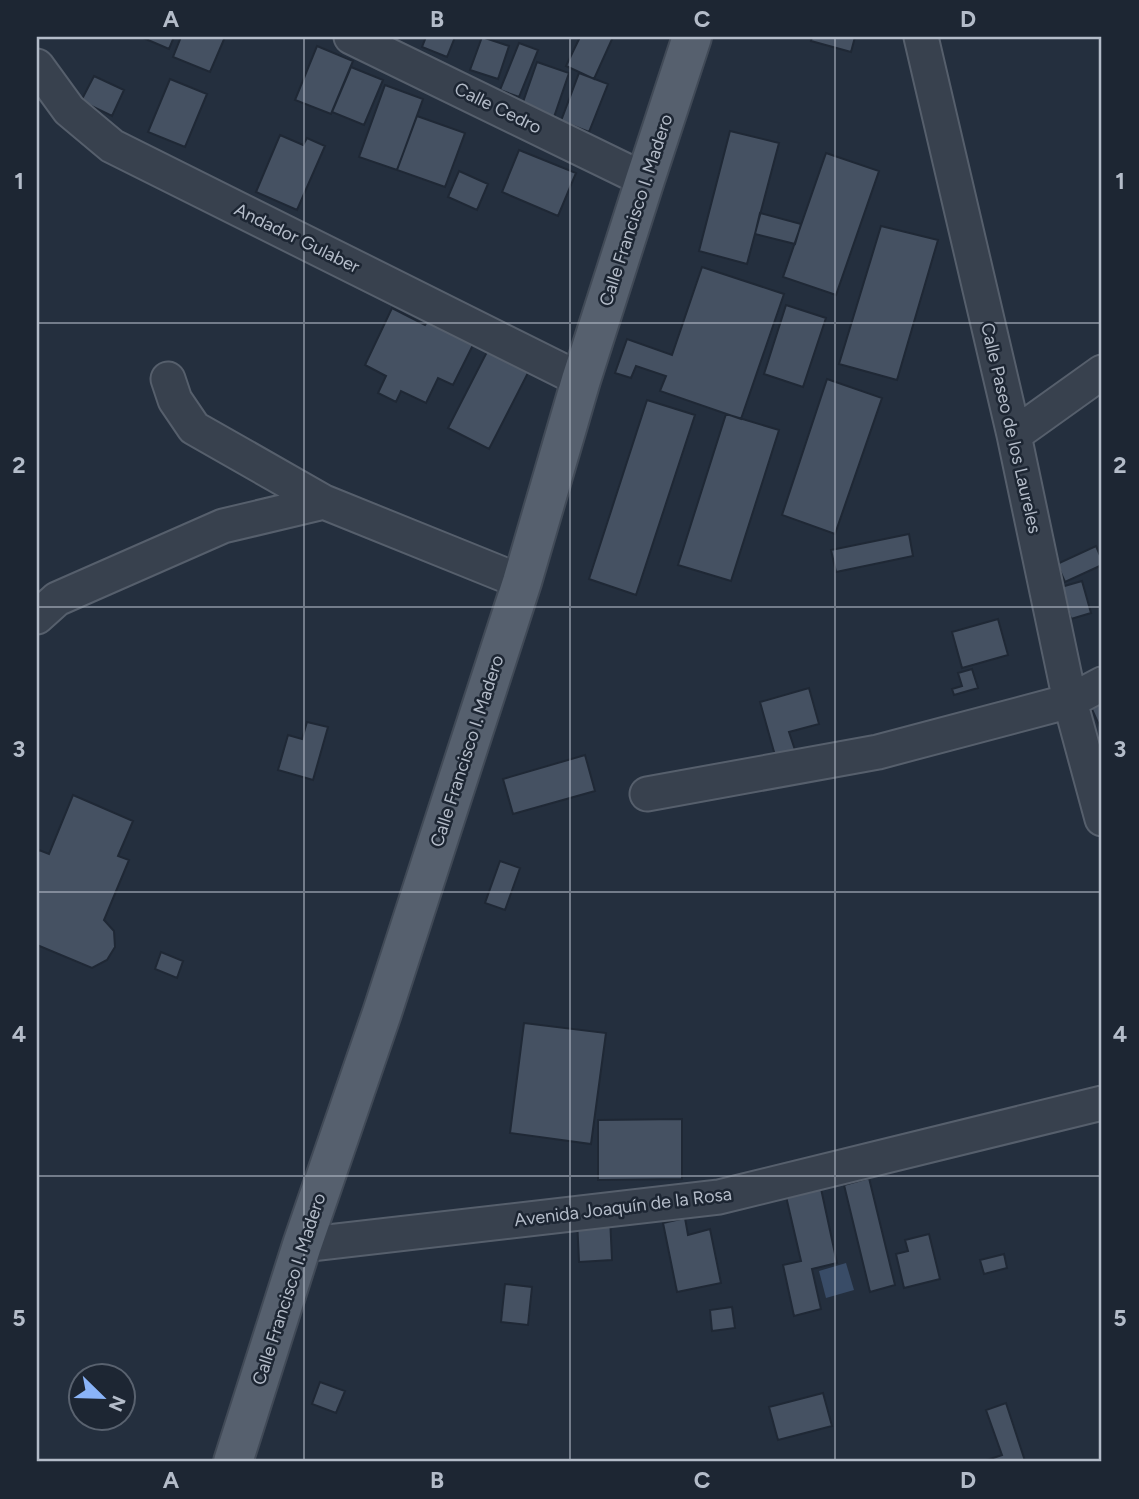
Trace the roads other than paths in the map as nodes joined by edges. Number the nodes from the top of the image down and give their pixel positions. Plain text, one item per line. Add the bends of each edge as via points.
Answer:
1 (351, 37) edge
2 (692, 37) edge
3 (921, 37) edge
4 (37, 66) edge
5 (645, 180) junction
6 (1102, 372) edge
7 (168, 379) dead end
8 (581, 380) junction
9 (1014, 435) junction
10 (324, 502) junction
11 (522, 582) junction
12 (37, 617) edge
13 (1102, 684) edge
14 (1070, 701) junction
15 (647, 794) dead end
16 (1102, 819) edge
17 (1102, 1103) edge
18 (302, 1245) junction
19 (233, 1462) edge

1 - 5 street, Calle Cedro
2 - 5 main road, Calle Francisco I. Madero
3 - 9 street, Calle Paseo de los Laureles
4 - 8 street, Andador Gulaber via 69,110 112,146
5 - 8 main road, Calle Francisco I. Madero
6 - 9 street
7 - 10 street via 175,400 194,428
8 - 11 main road, Calle Francisco I. Madero
9 - 14 street, Calle Paseo de los Laureles
10 - 11 street
10 - 12 street via 223,526 57,599
11 - 18 main road, Calle Francisco I. Madero
13 - 14 street
14 - 15 street via 877,752
14 - 16 street, Calle Paseo de los Laureles
17 - 18 street, Avenida Joaquín de la Rosa via 719,1196
18 - 19 main road, Calle Francisco I. Madero

